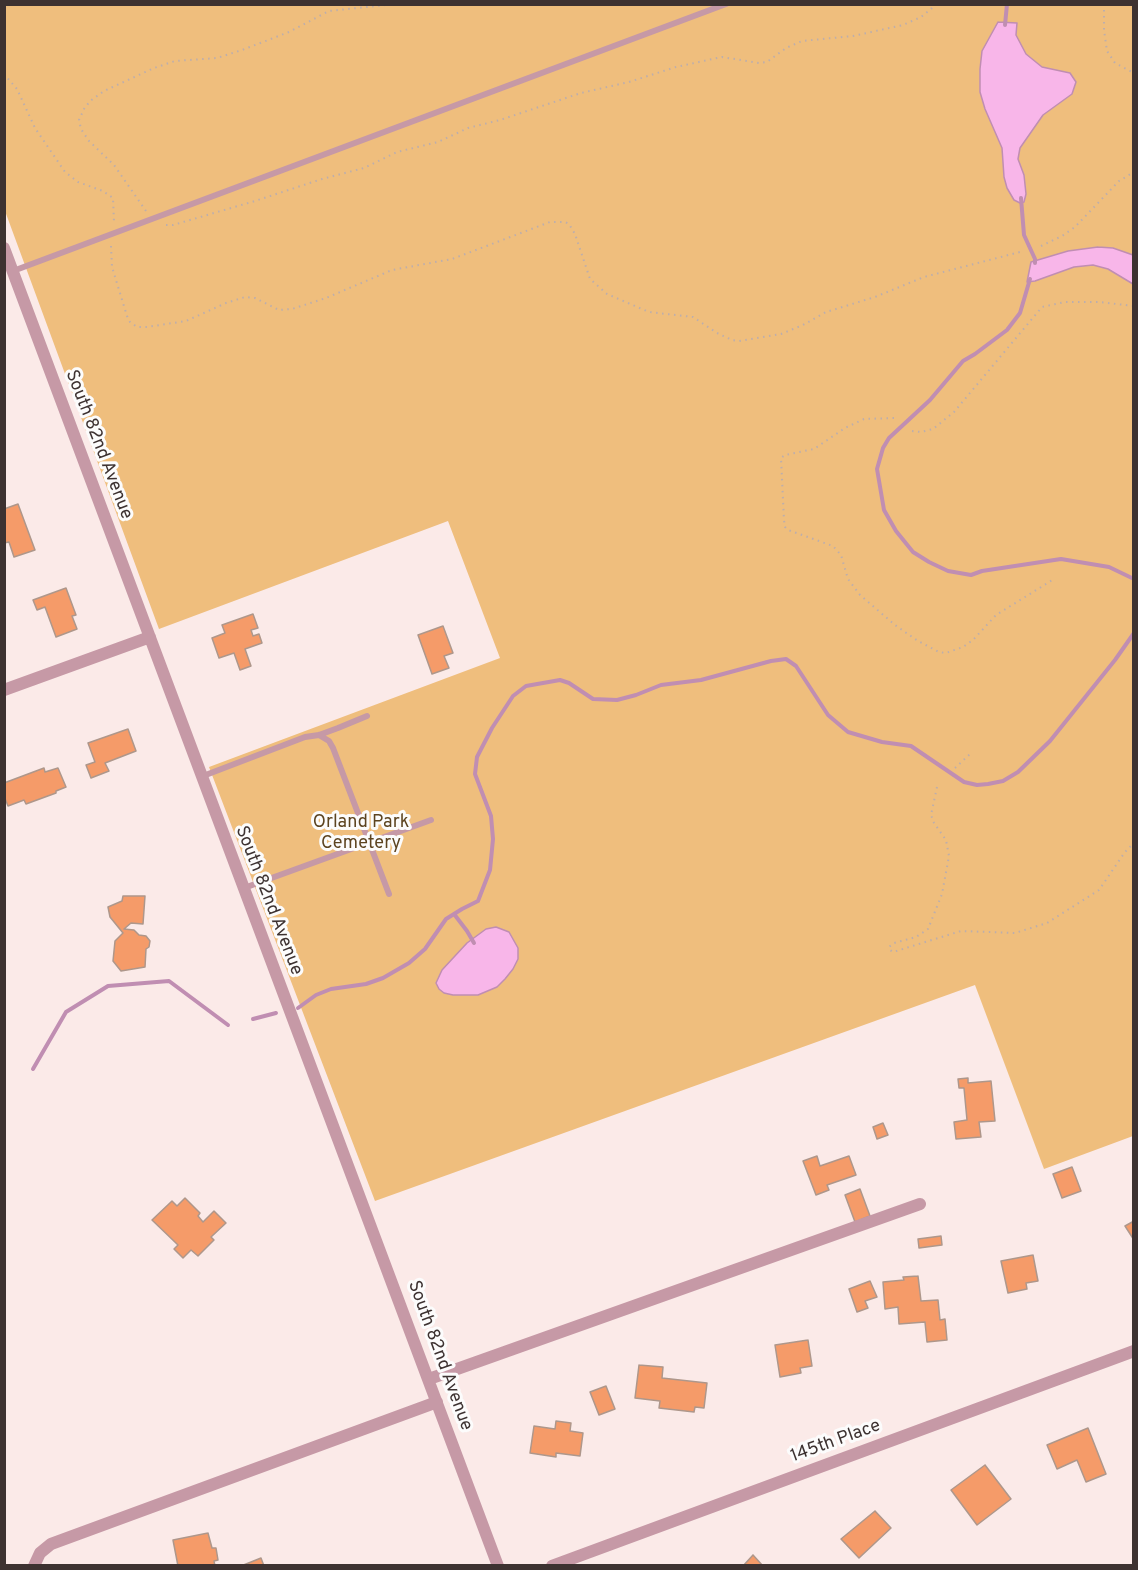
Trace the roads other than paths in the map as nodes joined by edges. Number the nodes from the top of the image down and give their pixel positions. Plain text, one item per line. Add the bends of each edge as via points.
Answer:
1 (726, 4) edge
2 (4, 248) edge
3 (13, 271) junction
4 (150, 637) junction
5 (4, 690) edge
6 (367, 716) dead end
7 (319, 735) junction
8 (202, 776) junction
9 (431, 820) dead end
10 (369, 842) junction
11 (244, 888) junction
12 (389, 894) dead end
13 (920, 1204) dead end
14 (1134, 1351) edge
15 (429, 1379) junction
16 (437, 1402) junction
17 (34, 1566) edge
18 (498, 1566) edge
19 (552, 1566) edge

1 - 3 lane
2 - 3 street, South 82nd Avenue
3 - 4 street, South 82nd Avenue
4 - 5 street
4 - 8 street, South 82nd Avenue
6 - 7 lane
7 - 8 lane
7 - 10 lane via 333,748
8 - 11 street, South 82nd Avenue
9 - 10 lane
10 - 11 lane
10 - 12 lane
11 - 15 street, South 82nd Avenue
13 - 15 street
14 - 19 street, 145th Place
15 - 16 street, South 82nd Avenue
16 - 17 street via 51,1544 40,1552
16 - 18 street, South 82nd Avenue

